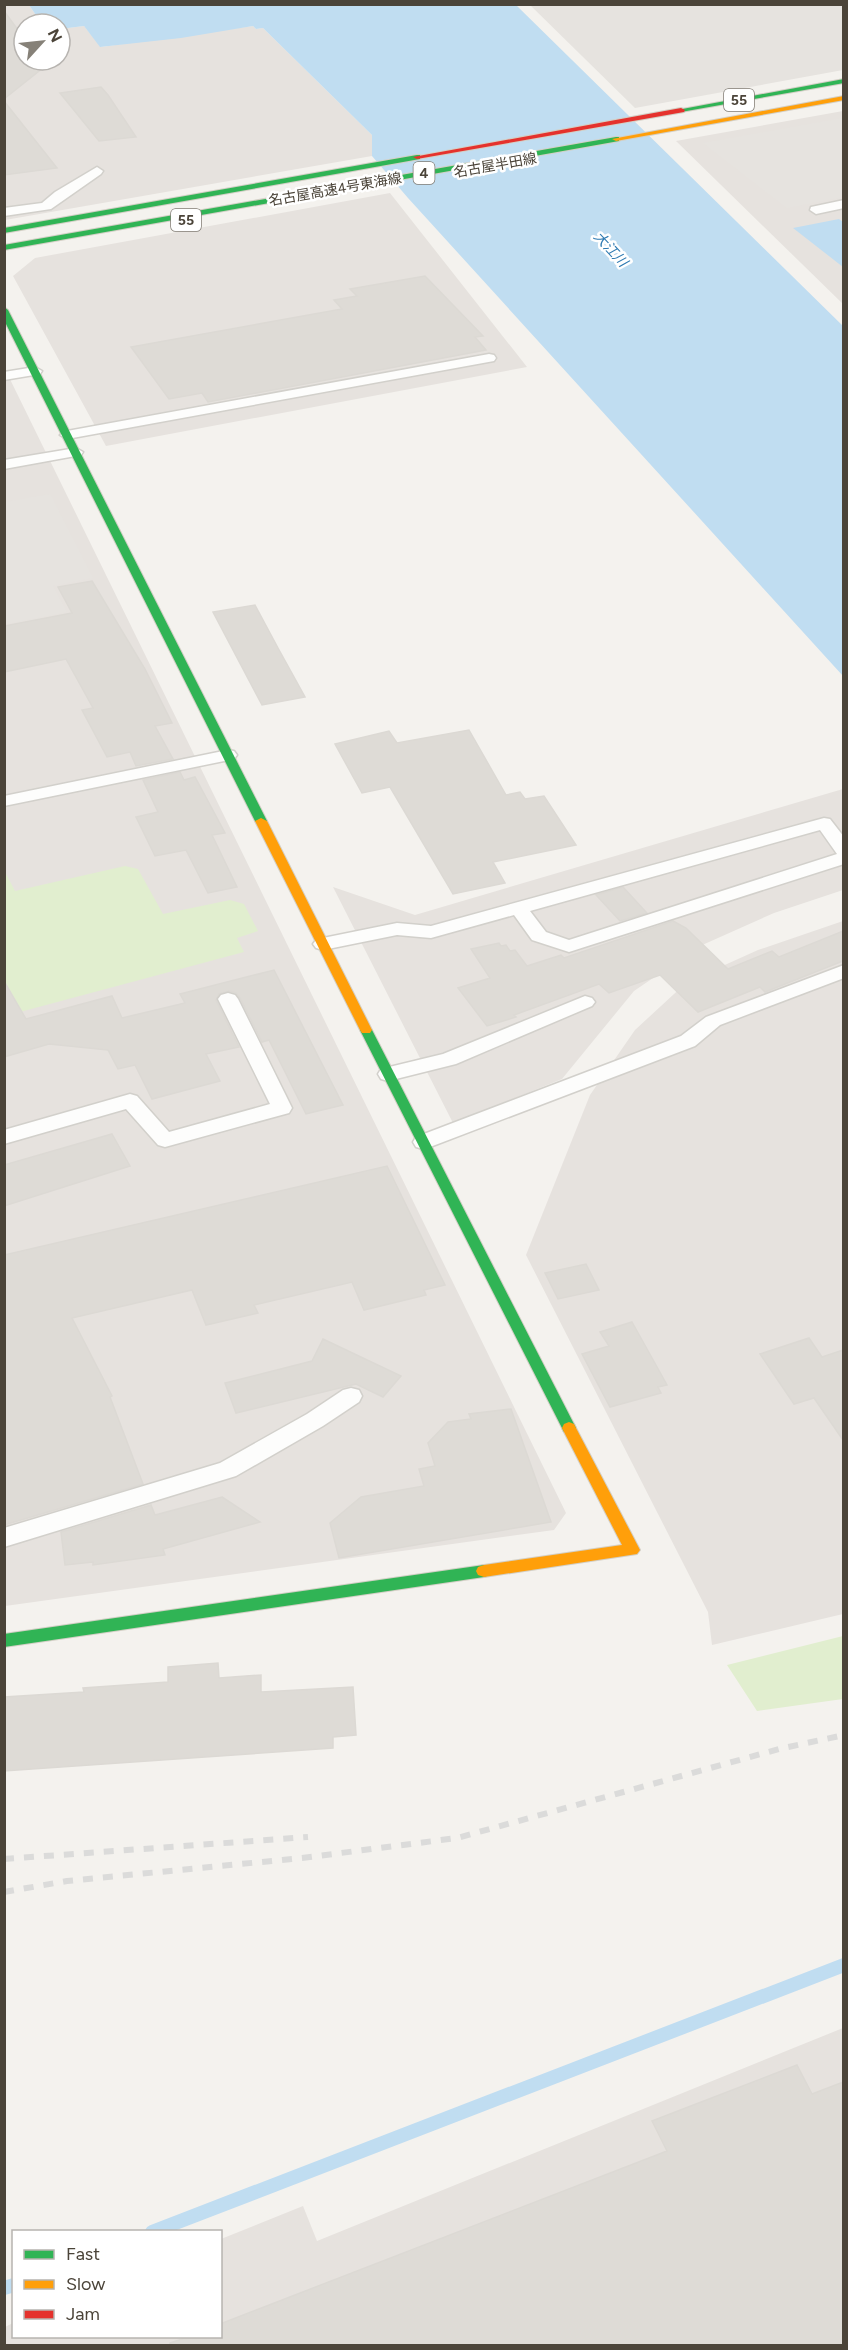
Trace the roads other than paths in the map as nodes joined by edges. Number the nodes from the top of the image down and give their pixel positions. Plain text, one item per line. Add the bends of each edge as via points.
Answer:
1 (843, 81) edge
2 (843, 87) edge
3 (843, 100) edge
4 (97, 171) dead end
5 (840, 208) edge
6 (816, 210) dead end
7 (4, 212) edge
8 (4, 233) edge
9 (4, 248) edge
10 (4, 253) edge
11 (5, 312) edge
12 (489, 358) dead end
13 (35, 371) junction
14 (4, 376) edge
15 (67, 435) junction
16 (76, 452) junction
17 (4, 465) edge
18 (228, 755) junction
19 (4, 801) edge
20 (843, 851) edge
21 (843, 858) edge
22 (518, 908) junction
23 (323, 944) junction
24 (843, 971) edge
25 (228, 999) dead end
26 (585, 1002) dead end
27 (388, 1074) junction
28 (4, 1137) edge
29 (423, 1142) junction
30 (351, 1396) dead end
31 (4, 1538) edge
32 (4, 1641) edge

1 - 8 main road, 名古屋半田線 / 55
2 - 8 main road, 名古屋高速4号東海線 / 4
3 - 9 main road, 名古屋高速4号東海線 / 4
3 - 10 main road, 名古屋半田線 / 55
4 - 7 lane via 46,206
5 - 6 lane
11 - 13 main road
12 - 15 lane
13 - 14 lane
13 - 15 main road
15 - 16 main road
16 - 17 lane
16 - 18 main road
18 - 19 lane
18 - 23 main road
20 - 22 lane via 824,823
21 - 22 lane via 569,946 539,936
22 - 23 lane via 431,932 397,929
23 - 27 main road
24 - 29 lane via 713,1021 688,1041
25 - 28 lane via 282,1108 165,1140 130,1101
26 - 27 lane via 449,1059
27 - 29 main road
29 - 32 main road via 632,1551
30 - 31 lane via 228,1470

